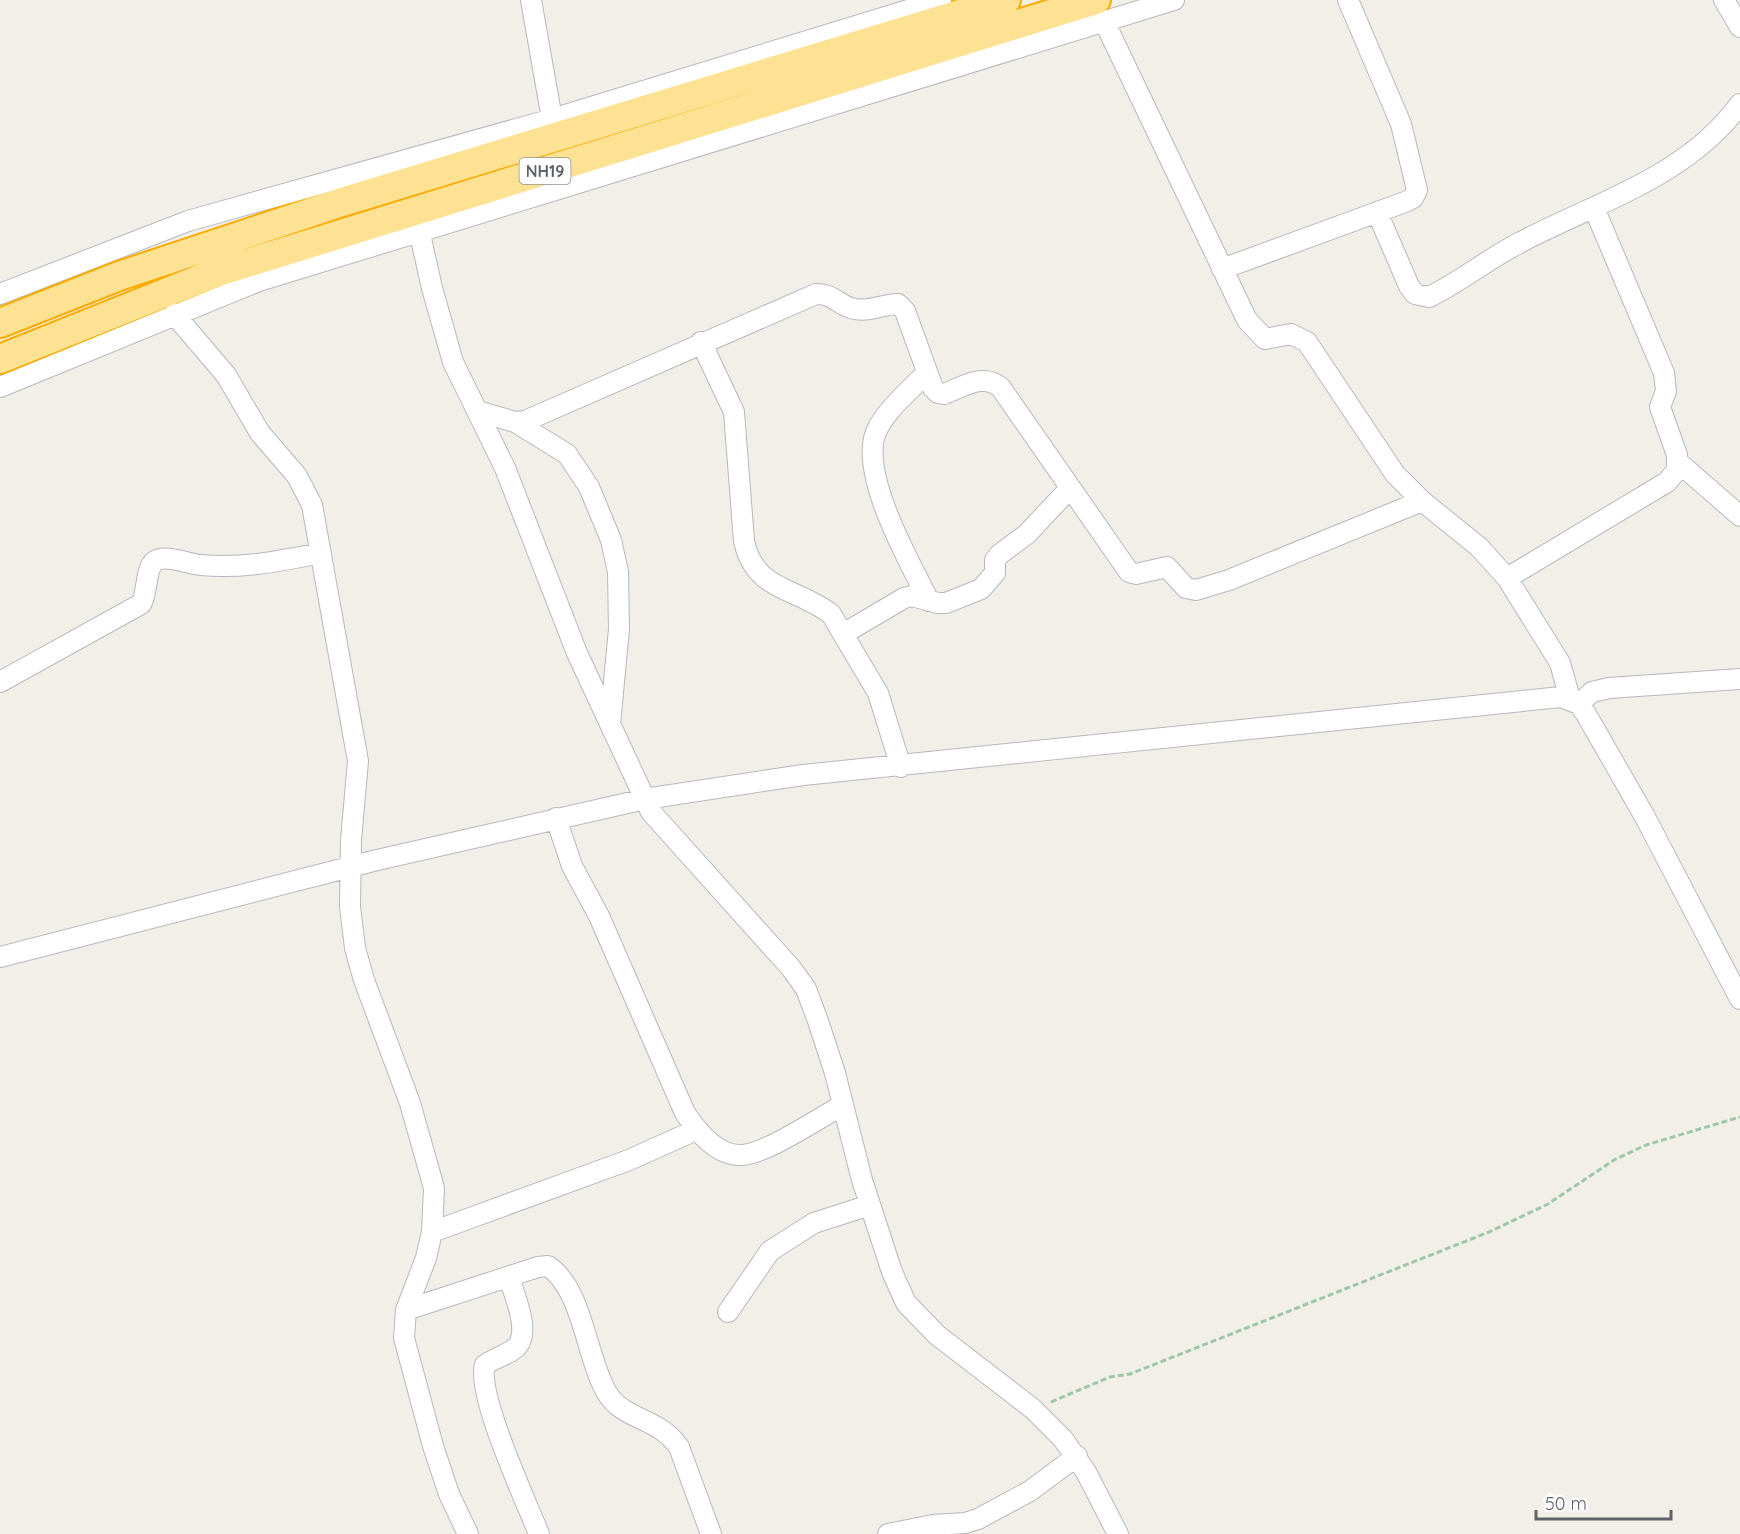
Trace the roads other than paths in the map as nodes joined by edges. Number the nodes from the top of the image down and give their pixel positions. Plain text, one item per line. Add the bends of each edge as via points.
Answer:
1 (531, 0) edge
2 (941, 0) edge
3 (1006, 0) edge
4 (1174, 0) edge
5 (1348, 0) edge
6 (1724, 0) edge
7 (1100, 11) edge
8 (1740, 27) edge
9 (1740, 104) edge
10 (552, 118) junction
11 (1594, 208) junction
12 (1377, 212) junction
13 (419, 230) junction
14 (1222, 269) junction
15 (0, 294) edge
16 (174, 314) junction
17 (0, 323) edge
18 (701, 342) junction
19 (0, 359) edge
20 (927, 372) junction
21 (0, 387) edge
22 (478, 411) junction
23 (514, 423) junction
24 (1678, 462) junction
25 (1070, 488) junction
26 (1422, 501) junction
27 (1740, 516) edge
28 (321, 553) junction
29 (1507, 578) junction
30 (929, 601) junction
31 (843, 634) junction
32 (1740, 679) edge
33 (0, 682) edge
34 (1570, 692) junction
35 (610, 724) junction
36 (900, 763) junction
37 (639, 787) junction
38 (556, 818) junction
39 (352, 864) junction
40 (0, 957) edge
41 (1740, 999) edge
42 (843, 1105) junction
43 (696, 1130) junction
44 (870, 1205) junction
45 (432, 1232) junction
46 (509, 1277) junction
47 (406, 1310) junction
48 (728, 1312) dead end
49 (1077, 1456) junction
50 (468, 1534) edge
51 (539, 1534) edge
52 (711, 1534) edge
53 (888, 1534) edge
54 (1118, 1534) edge

1 - 10 street
2 - 10 street
3 - 17 highway, NH19 via 331,206 119,276
4 - 7 street
5 - 12 street via 1395,108 1416,180 1413,198
6 - 8 street
7 - 13 street
7 - 14 street
7 - 19 highway, NH19 via 214,273
9 - 11 street via 1719,130 1683,161
10 - 15 street via 189,221
11 - 12 street via 1519,243 1438,293 1421,297 1409,286
11 - 24 street via 1664,373 1665,391 1660,407
12 - 14 street
13 - 16 street via 258,281
13 - 22 street via 453,362
14 - 26 street via 1247,320 1260,336 1271,339 1291,334 1307,342 1389,466
16 - 21 street
16 - 28 street via 226,375 260,433 304,487 312,505
18 - 20 street via 816,294 825,294 852,309 898,304 905,311
18 - 23 street
18 - 31 street via 734,412 747,557 766,580 826,610
20 - 25 street via 933,388 944,394 975,382 993,380
20 - 30 street via 883,421 874,445 878,486
22 - 23 street
22 - 35 street
23 - 35 street via 567,454 589,487 611,540 618,572 619,629
24 - 27 street
24 - 29 street via 1667,482
25 - 26 street via 1130,572 1167,567 1186,588 1196,590
25 - 30 street via 1027,534 1000,554 990,582 955,601
26 - 29 street via 1479,547
28 - 33 street via 242,566 157,560 150,567 148,589 141,604
28 - 39 street via 358,761
29 - 34 street
30 - 31 street via 904,598
31 - 36 street via 878,693
32 - 34 street
34 - 36 street via 1552,698
34 - 41 street via 1645,817
35 - 37 street
36 - 37 street via 768,779
37 - 38 street
37 - 42 street via 658,822 799,979 818,1021
38 - 39 street
38 - 43 street via 572,866 599,916 685,1113
39 - 40 street
39 - 45 street via 350,907 355,948 423,1143 434,1188
42 - 43 street via 772,1144 741,1155 709,1142
42 - 44 street
43 - 45 street via 645,1154
44 - 48 street via 814,1222 770,1251
44 - 49 street via 898,1289 920,1320 1033,1409
45 - 47 street
46 - 47 street
46 - 51 street via 521,1321 520,1342 485,1365 482,1375 488,1402
46 - 52 street via 548,1266 558,1272 607,1394 619,1407 670,1435 679,1447
47 - 50 street via 404,1338 412,1376 449,1494
49 - 53 street via 1030,1491 978,1519
49 - 54 street

